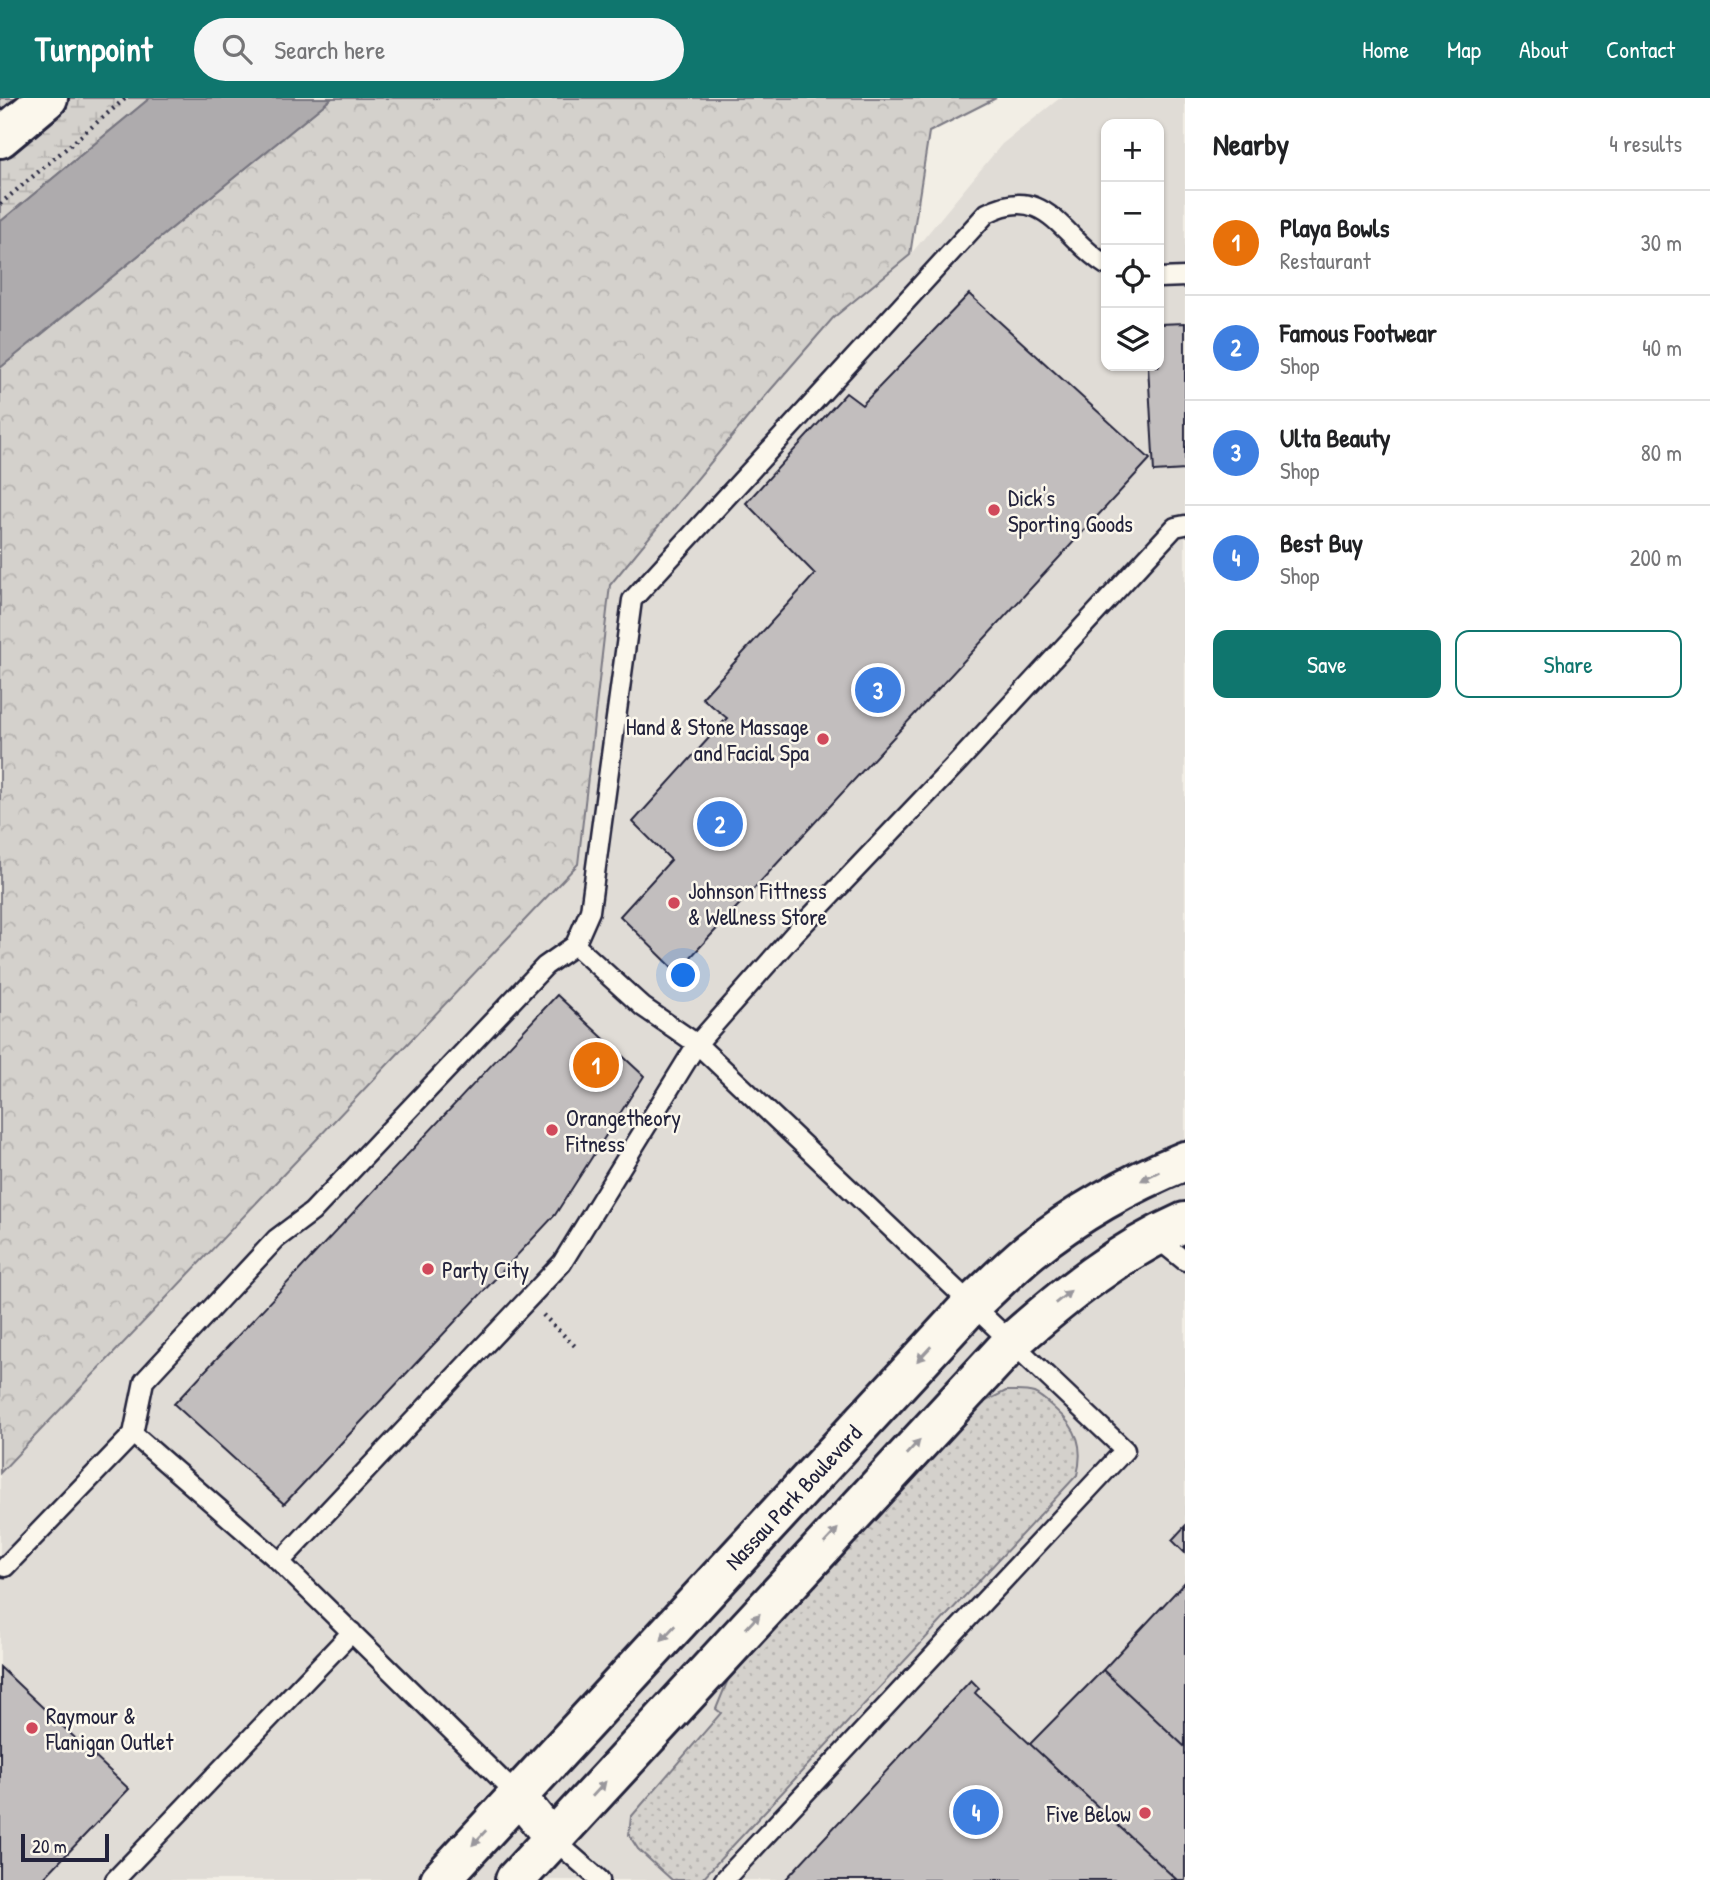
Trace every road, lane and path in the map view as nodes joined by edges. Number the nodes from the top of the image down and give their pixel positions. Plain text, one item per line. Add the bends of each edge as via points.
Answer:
1 (48, 98) edge
2 (126, 98) edge
3 (0, 138) edge
4 (0, 204) edge
5 (1101, 262) edge
6 (1185, 277) edge
7 (1164, 278) edge
8 (1185, 526) edge
9 (575, 945) junction
10 (697, 1044) junction
11 (1185, 1161) edge
12 (1169, 1229) edge
13 (1185, 1261) edge
14 (971, 1305) junction
15 (1012, 1342) junction
16 (133, 1434) junction
17 (279, 1562) junction
18 (5, 1567) dead end
19 (352, 1632) junction
20 (518, 1796) junction
21 (553, 1839) junction
22 (115, 1880) edge
23 (440, 1880) edge
24 (515, 1880) edge
25 (600, 1880) edge
26 (724, 1880) edge

1 - 3 street
2 - 4 path
5 - 9 lane via 1044,210 1026,203 1004,205 987,213 632,600 590,911
6 - 7 lane
8 - 10 lane via 1175,527
9 - 10 lane via 643,1007
9 - 16 lane via 545,965 312,1212 276,1239 144,1381
10 - 14 lane
10 - 17 lane via 562,1263
11 -> 14 street, Nassau Park Boulevard via 1151,1175 1061,1228
12 - 13 lane
15 -> 12 street via 1066,1295
14 - 15 lane
14 -> 20 street, Nassau Park Boulevard
21 -> 15 street
15 - 26 lane via 1125,1450
16 - 17 lane
16 - 18 lane
17 - 19 lane
19 - 20 lane
19 - 22 lane
20 - 21 street
20 -> 23 street, Nassau Park Boulevard
21 - 24 street
21 - 25 lane

